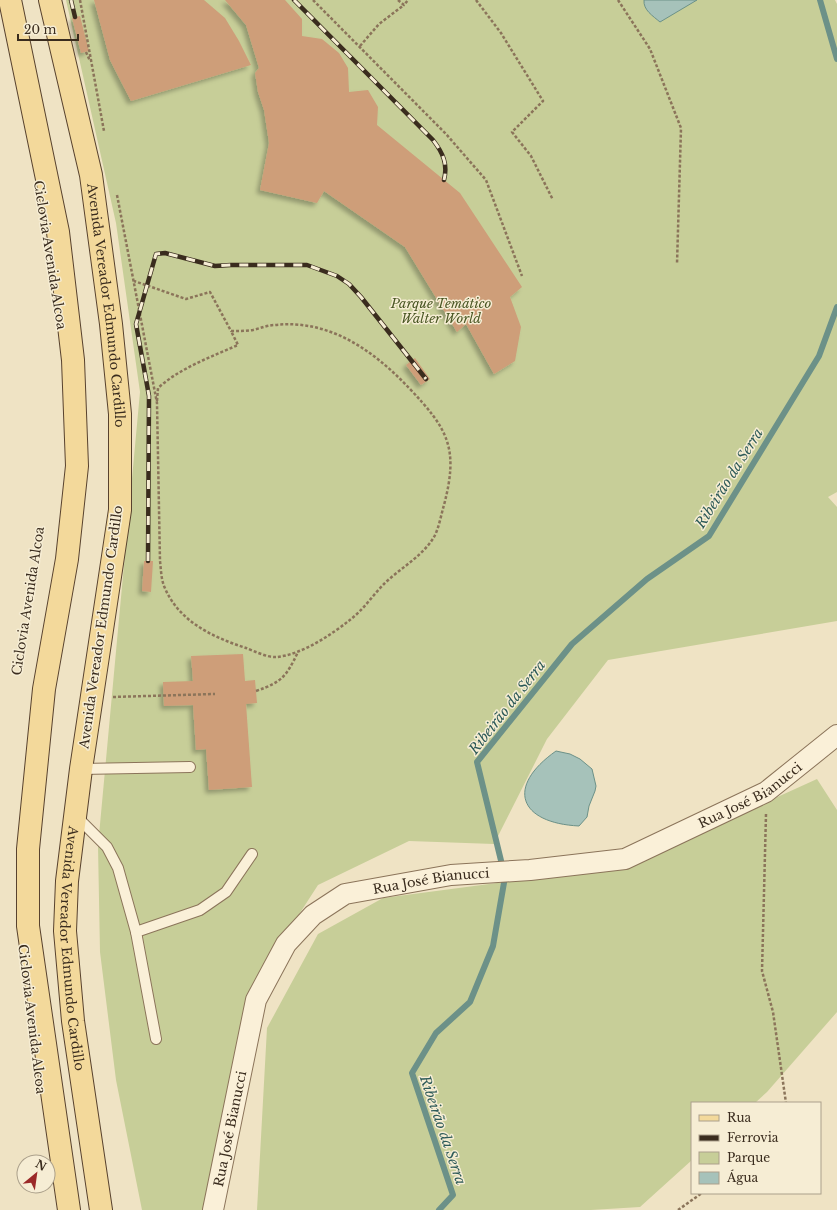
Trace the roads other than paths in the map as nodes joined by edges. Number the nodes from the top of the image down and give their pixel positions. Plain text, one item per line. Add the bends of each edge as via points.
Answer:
1 (10, 0) edge
2 (50, 0) edge
3 (837, 735) edge
4 (190, 767) dead end
5 (80, 769) junction
6 (75, 814) junction
7 (252, 854) dead end
8 (136, 932) junction
9 (156, 1039) dead end
10 (69, 1210) edge
11 (101, 1210) edge
12 (213, 1210) edge

1 - 10 main road via 58,232 73,360 77,466 67,559 44,689 28,849 28,926
2 - 5 main road, Avenida Vereador Edmundo Cardillo via 91,175 120,414 120,510
3 - 12 street, Rua José Bianucci via 766,792 625,859 530,870 451,875 346,894 313,915 286,944 256,1000
4 - 5 lane
5 - 6 main road, Avenida Vereador Edmundo Cardillo
6 - 8 lane via 107,847 118,868
6 - 11 main road, Avenida Vereador Edmundo Cardillo via 67,881 65,931 73,1021
7 - 8 lane via 226,892 200,910
8 - 9 lane

